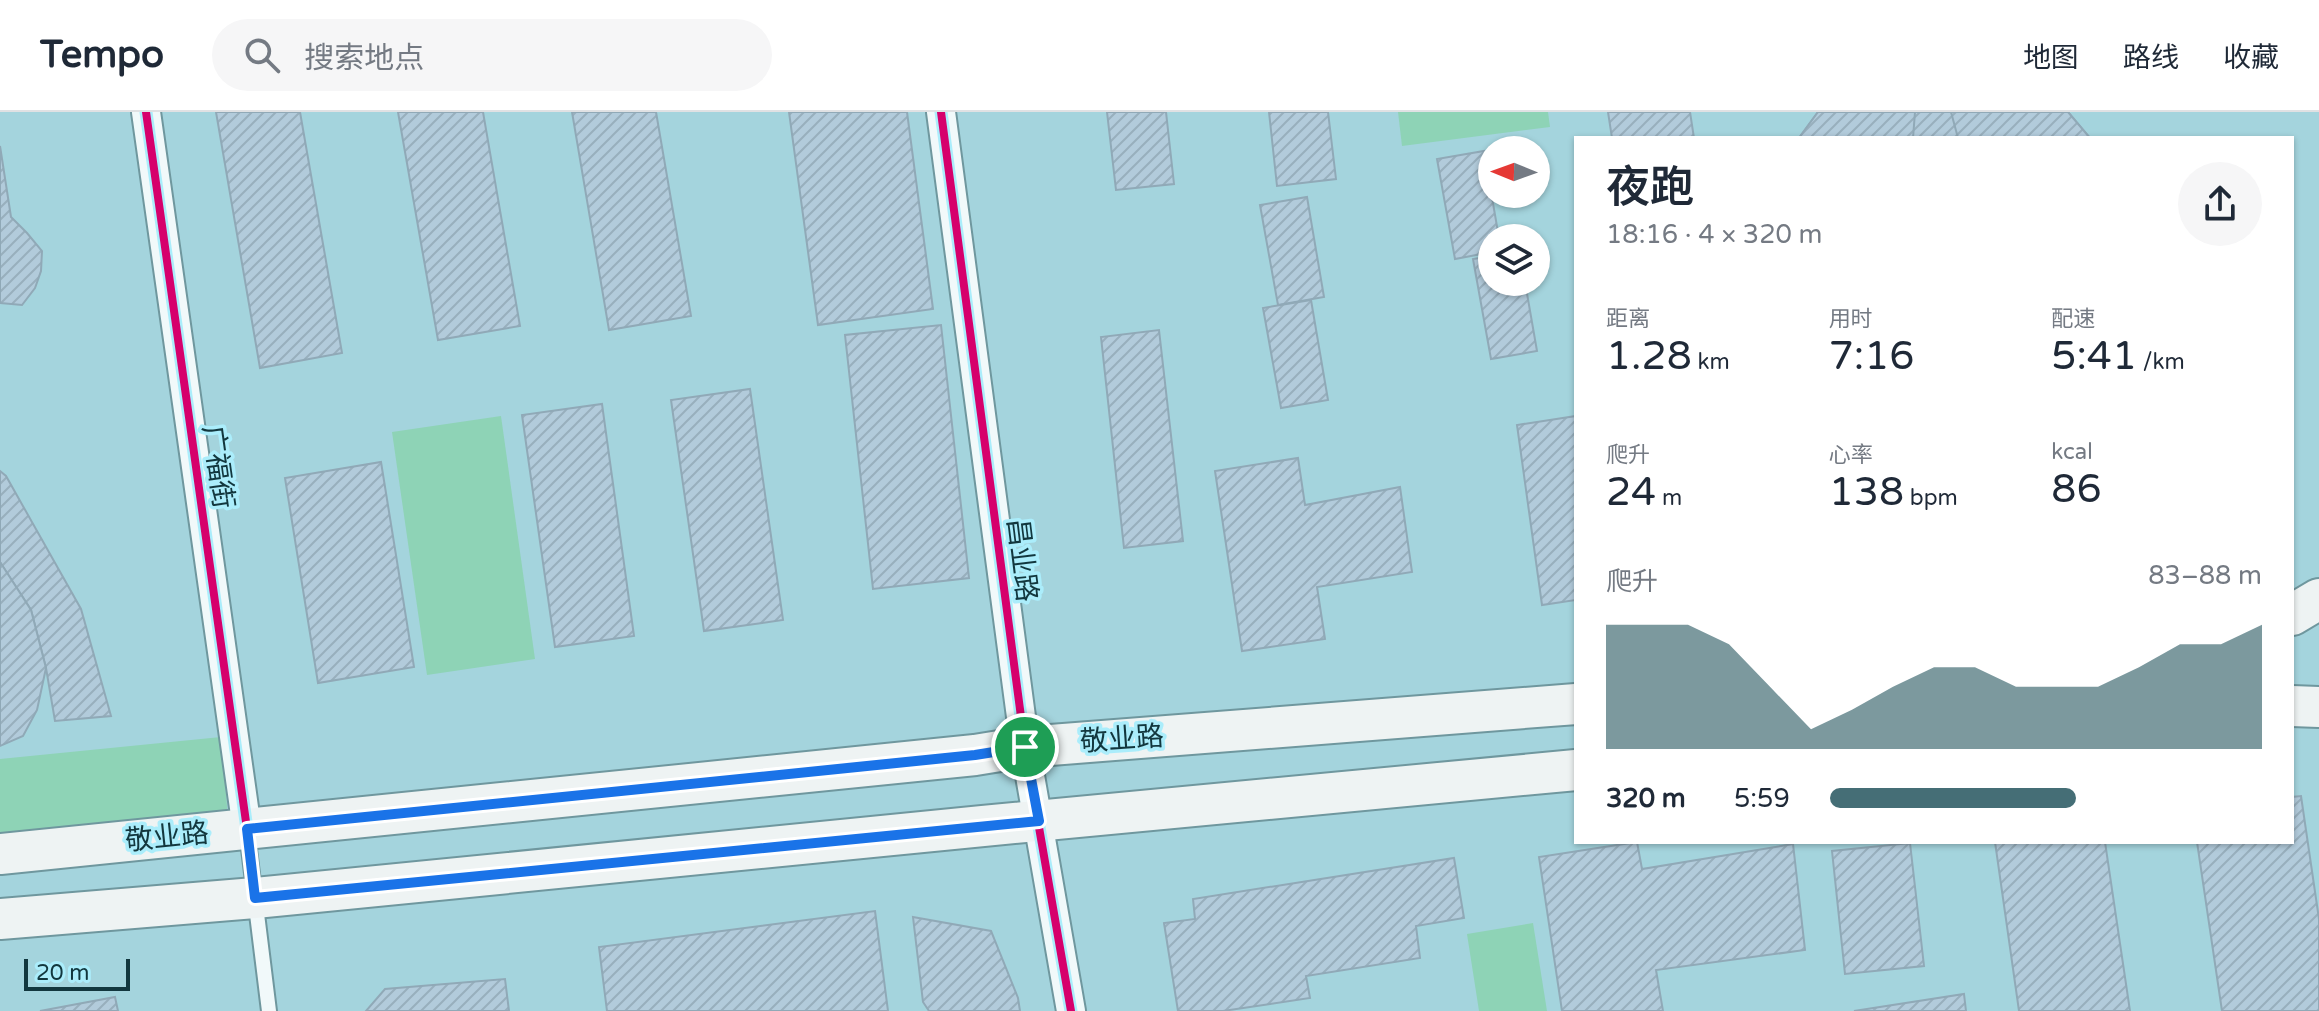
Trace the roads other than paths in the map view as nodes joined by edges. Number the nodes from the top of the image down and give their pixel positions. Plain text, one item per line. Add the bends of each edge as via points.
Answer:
1 (146, 112) edge
2 (941, 112) edge
3 (2319, 599) edge
4 (2294, 614) edge
5 (1574, 704) edge
6 (2294, 706) edge
7 (2319, 707) edge
8 (1025, 747) junction
9 (1574, 770) edge
10 (1039, 821) junction
11 (247, 829) junction
12 (0, 854) edge
13 (255, 898) junction
14 (0, 919) edge
15 (269, 1011) edge
16 (1071, 1011) edge

1 - 11 street, 广福街
2 - 8 street, 昌业路
3 - 4 main road
5 - 8 main road, 敬业路
6 - 7 main road
8 - 10 street, 昌业路
8 - 11 main road, 敬业路
9 - 10 main road
10 - 13 main road
10 - 16 street, 昌业路
11 - 12 main road, 敬业路
11 - 13 lane
13 - 14 main road
13 - 15 lane

